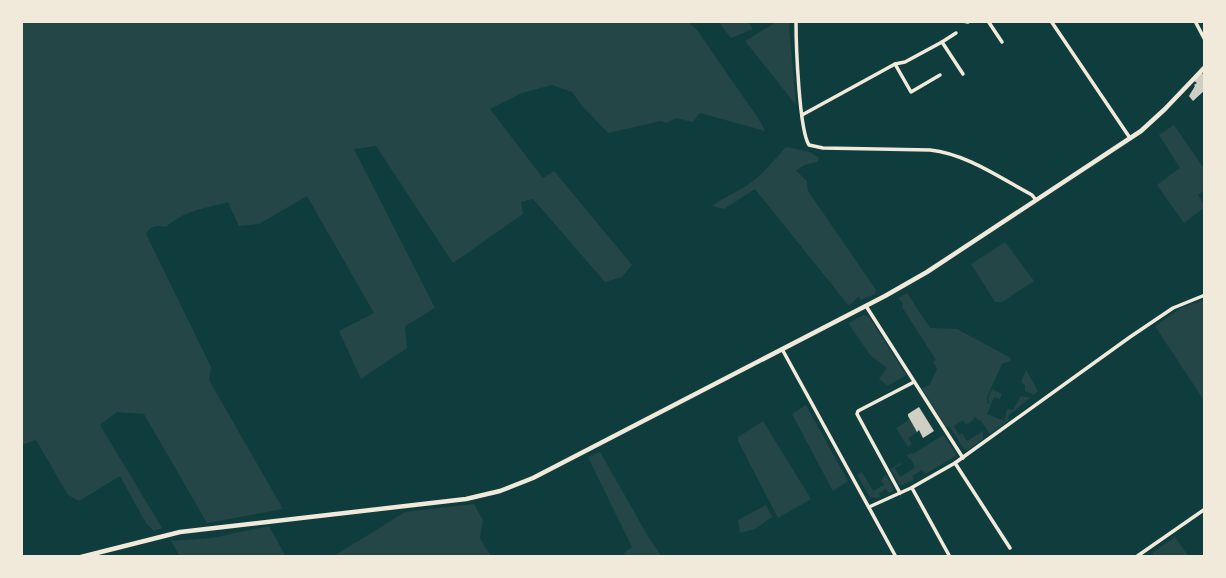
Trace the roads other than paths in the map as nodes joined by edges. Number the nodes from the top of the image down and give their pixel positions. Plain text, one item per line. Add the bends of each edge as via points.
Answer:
1 (796, 21) edge
2 (963, 21) edge
3 (970, 21) edge
4 (988, 21) edge
5 (1051, 21) edge
6 (1195, 21) edge
7 (956, 33) dead end
8 (1205, 40) edge
9 (942, 42) junction
10 (1002, 42) dead end
11 (895, 64) junction
12 (1205, 67) edge
13 (963, 74) dead end
14 (940, 75) dead end
15 (802, 115) junction
16 (1130, 138) junction
17 (1036, 201) junction
18 (1205, 295) edge
19 (866, 306) junction
20 (782, 349) junction
21 (914, 382) junction
22 (963, 458) junction
23 (955, 464) junction
24 (911, 488) junction
25 (900, 493) junction
26 (869, 507) junction
27 (1205, 509) edge
28 (1010, 548) dead end
29 (81, 557) edge
30 (896, 557) edge
31 (950, 557) edge
32 (1136, 557) edge

1 - 15 street
2 - 3 street
4 - 10 street
5 - 16 street
6 - 8 street
7 - 9 street
9 - 11 street
9 - 13 street
11 - 14 street via 911,92
11 - 15 street
12 - 16 street via 1154,121
15 - 17 street via 807,142 812,146 943,152 982,168
16 - 17 street
17 - 19 street
18 - 22 street via 1173,308
19 - 20 street
19 - 21 street
20 - 26 street
20 - 29 street via 500,491 188,531
21 - 22 street
21 - 25 street via 857,414
22 - 23 street
23 - 24 street
23 - 28 street
24 - 25 street
24 - 31 street
25 - 26 street
26 - 30 street
27 - 32 street

